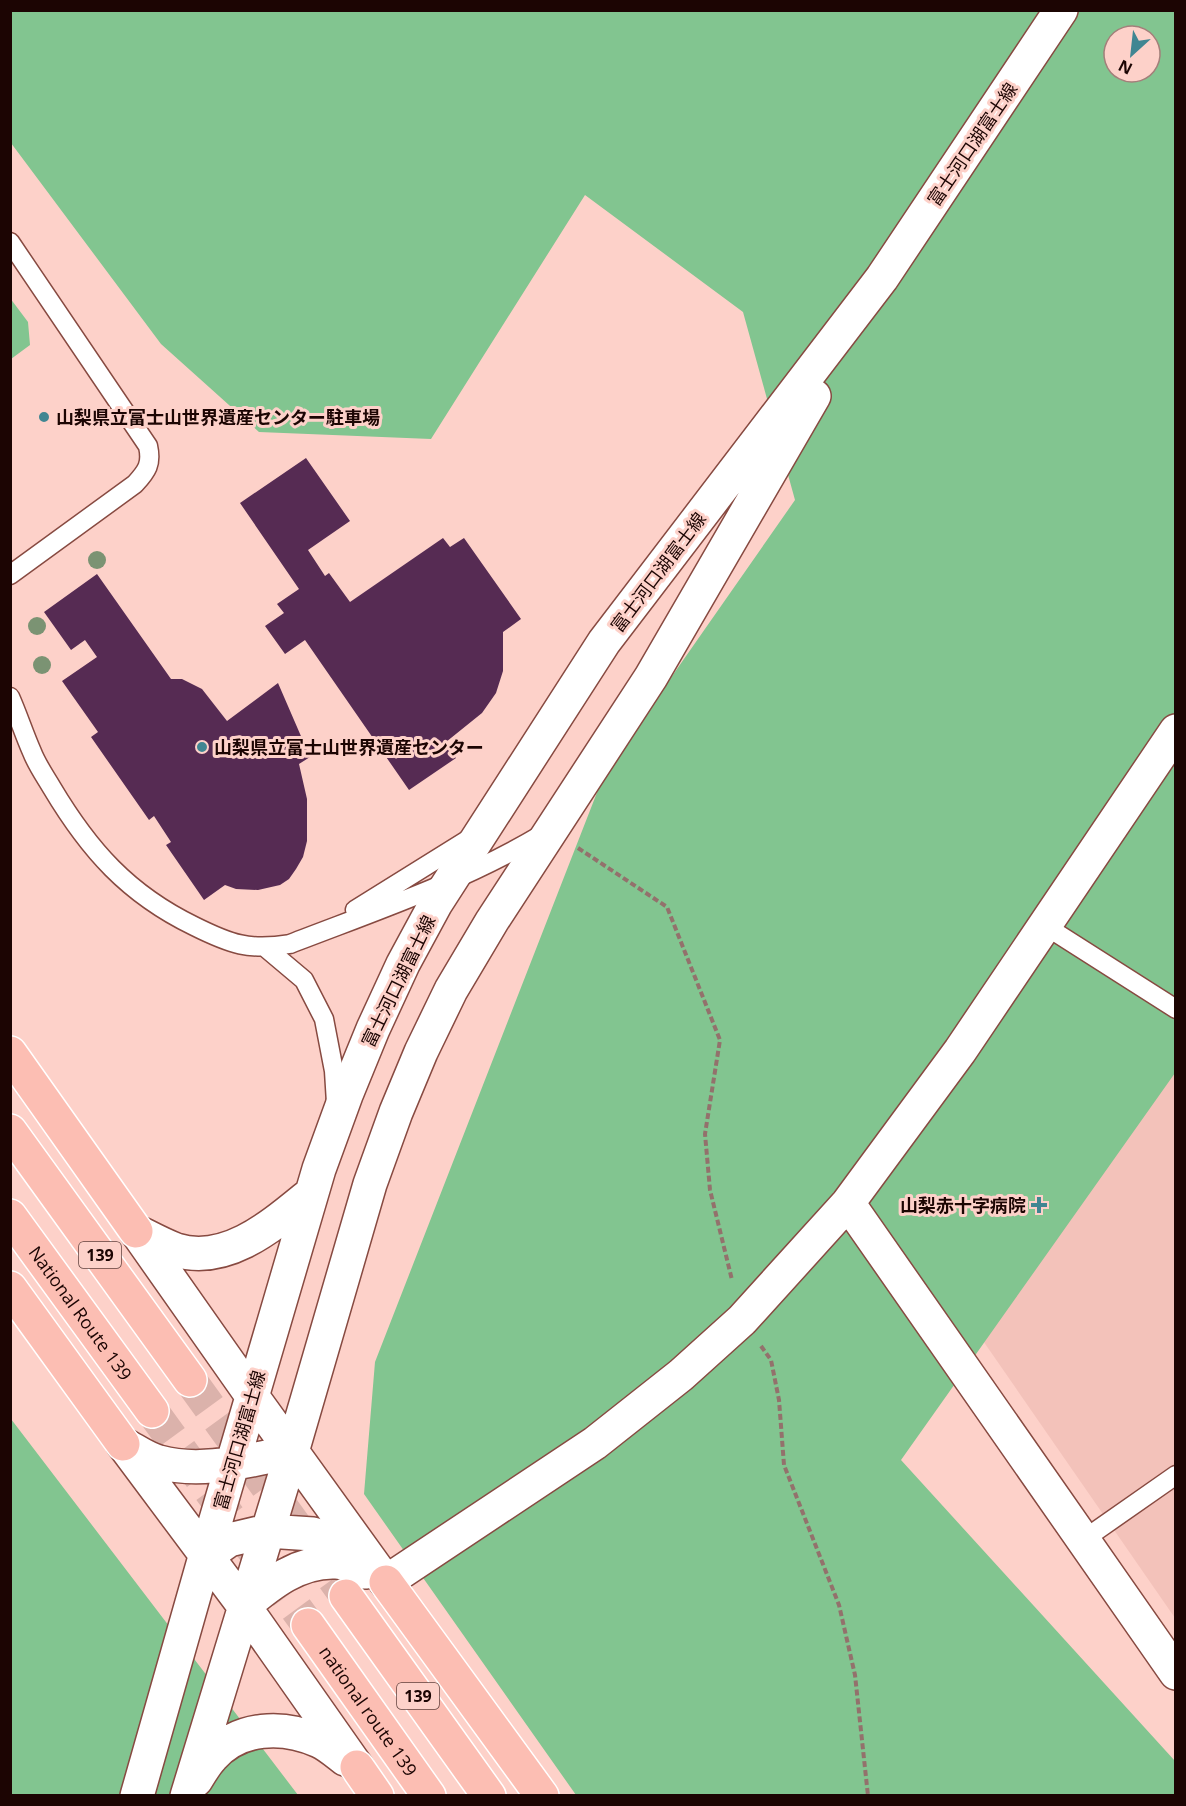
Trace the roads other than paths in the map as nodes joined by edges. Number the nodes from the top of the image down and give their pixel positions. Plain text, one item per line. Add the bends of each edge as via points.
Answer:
1 (1061, 10) edge
2 (10, 242) edge
3 (882, 278) junction
4 (10, 575) edge
5 (10, 697) edge
6 (1176, 731) edge
7 (482, 830) junction
8 (550, 830) junction
9 (449, 882) junction
10 (1044, 926) junction
11 (315, 934) junction
12 (266, 948) junction
13 (1176, 1009) edge
14 (10, 1053) edge
15 (337, 1120) junction
16 (10, 1131) edge
17 (312, 1193) junction
18 (848, 1203) junction
19 (10, 1216) edge
20 (136, 1231) junction
21 (10, 1288) edge
22 (190, 1380) tunnel mouth
23 (252, 1396) junction
24 (152, 1411) tunnel mouth
25 (123, 1444) junction
26 (292, 1452) junction
27 (232, 1462) junction
28 (1176, 1475) edge
29 (267, 1531) junction
30 (1083, 1540) junction
31 (205, 1557) junction
32 (386, 1582) junction
33 (346, 1596) tunnel mouth
34 (244, 1606) junction
35 (308, 1625) tunnel mouth
36 (1176, 1673) edge
37 (357, 1767) junction
38 (188, 1792) edge
39 (137, 1796) edge
40 (377, 1796) edge
41 (429, 1796) edge
42 (489, 1796) edge
43 (542, 1796) edge

1 - 3 main road, 富士河口湖富士線
2 - 4 lane via 148,446 150,458 147,470 135,484
3 - 7 main road, 富士河口湖富士線 via 604,642
3 - 8 main road, 富士河口湖富士線 via 651,677
5 - 12 lane via 32,754 68,815 133,890 169,914 214,936 242,946
6 - 10 main road
7 - 9 main road, 富士河口湖富士線
7 - 11 lane
8 - 9 lane
8 - 26 main road, 富士河口湖富士線 via 451,990 404,1092 370,1184
9 - 11 lane
9 - 15 main road, 富士河口湖富士線 via 398,975
10 - 13 lane
10 - 18 main road via 960,1051
11 - 12 lane
12 - 15 lane via 304,980 324,1018 334,1071
14 - 20 highway
15 - 17 main road, 富士河口湖富士線
16 - 22 highway, 139
17 - 20 main road via 267,1230 237,1245 204,1253 176,1250
17 - 23 main road, 富士河口湖富士線
18 - 30 main road
18 - 32 main road via 742,1320 681,1375 596,1443
19 - 24 highway, National Route 139 / 139
20 - 23 main road
21 - 25 highway
23 - 26 main road
23 - 27 main road, 富士河口湖富士線
25 - 27 main road via 156,1461 180,1466
25 - 31 main road
26 - 27 main road
26 - 29 main road, 富士河口湖富士線
26 - 32 main road
27 - 31 main road, 富士河口湖富士線
28 - 30 lane
29 - 31 main road via 230,1540
29 - 32 main road via 313,1534 342,1546
29 - 34 main road, 富士河口湖富士線
30 - 36 main road
31 - 34 main road
31 - 39 main road, 富士河口湖富士線
32 - 34 main road via 336,1562 307,1566 266,1587
32 - 43 highway
33 - 42 highway, 139
34 - 37 main road
34 - 38 main road, 富士河口湖富士線
35 - 41 highway, national route 139 / 139
37 - 38 main road via 320,1741 282,1730 257,1730 212,1756
37 - 40 highway

